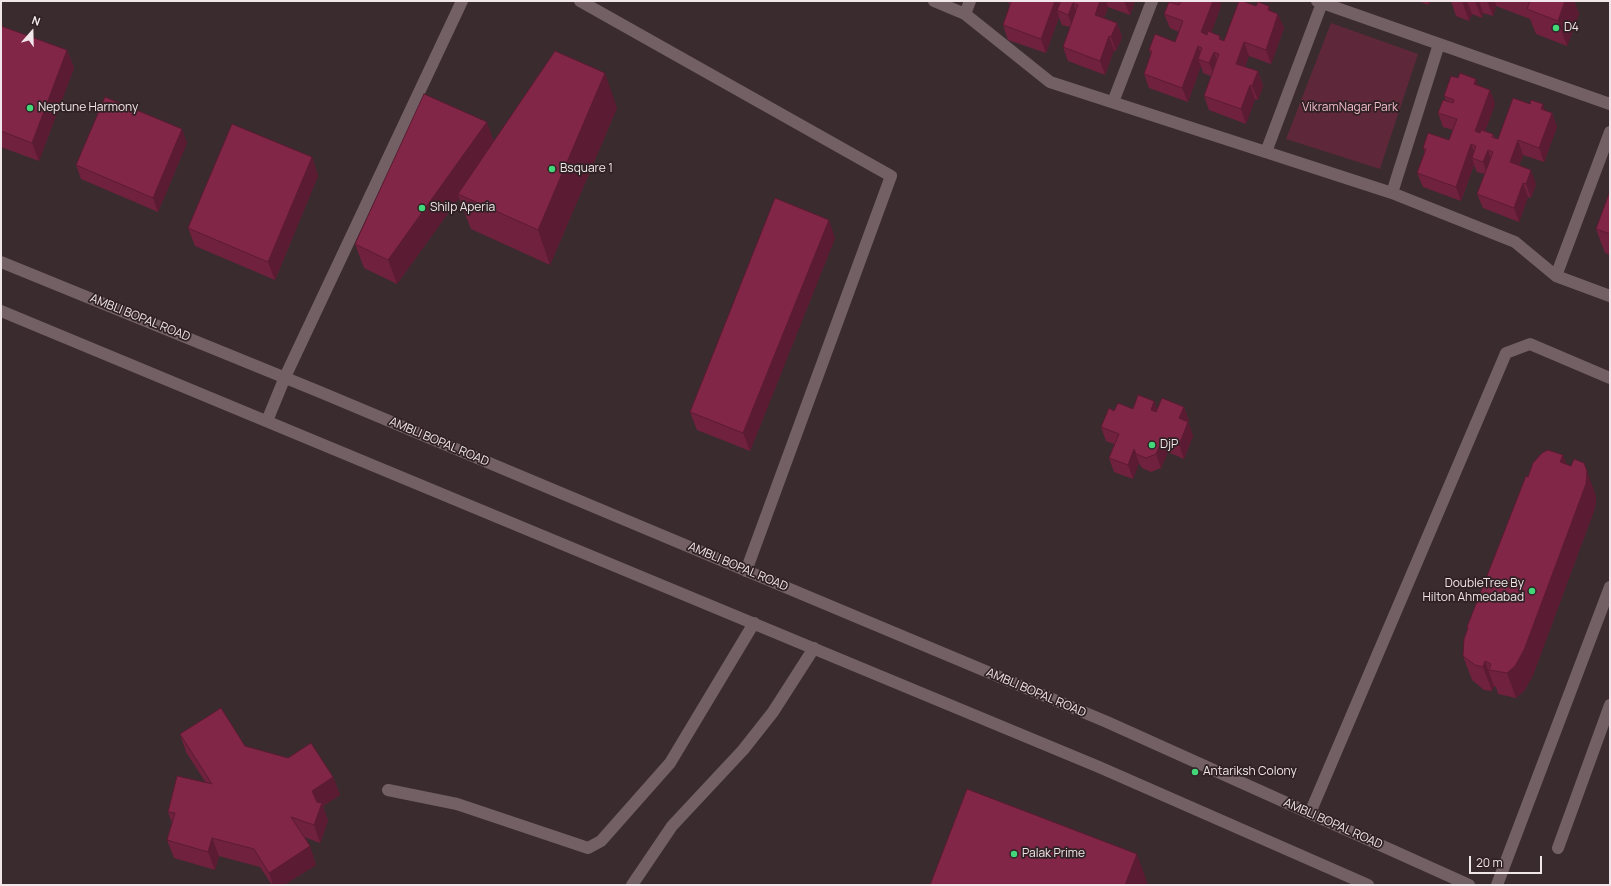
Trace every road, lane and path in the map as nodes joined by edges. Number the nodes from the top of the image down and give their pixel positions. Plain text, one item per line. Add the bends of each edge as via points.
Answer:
1 (462, 1) edge
2 (580, 1) edge
3 (934, 1) edge
4 (970, 1) edge
5 (1152, 1) edge
6 (1319, 2) edge
7 (965, 14) junction
8 (1439, 44) junction
9 (1113, 102) junction
10 (1610, 104) edge
11 (1610, 132) edge
12 (1266, 152) junction
13 (1392, 193) junction
14 (1, 262) edge
15 (1556, 276) junction
16 (1610, 296) edge
17 (1, 310) edge
18 (285, 377) junction
19 (1610, 378) edge
20 (267, 421) junction
21 (746, 571) junction
22 (1610, 587) edge
23 (754, 623) junction
24 (814, 648) junction
25 (1610, 705) edge
26 (388, 790) dead end
27 (1310, 813) junction
28 (1558, 848) dead end
29 (632, 885) edge
30 (1368, 885) edge
31 (1469, 885) edge
32 (1497, 885) edge

1 - 18 street
2 - 21 street via 891,176
3 - 7 street
4 - 7 street
5 - 9 street
6 - 8 street
6 - 12 street
7 - 9 street via 1050,82
8 - 10 street
8 - 13 street
9 - 12 street
11 - 15 street
12 - 13 street
13 - 15 street via 1514,242
14 - 18 street, AMBLI BOPAL ROAD
15 - 16 street
17 - 20 street
18 - 20 street
18 - 21 street, AMBLI BOPAL ROAD
19 - 27 street via 1530,344 1506,353
20 - 23 street
21 - 27 street, AMBLI BOPAL ROAD via 1107,722
22 - 32 street
23 - 24 street
23 - 26 street via 670,763 605,836 588,848 457,804
24 - 29 street via 773,712 743,750 672,826
24 - 30 street via 1099,767
25 - 28 street
27 - 31 street, AMBLI BOPAL ROAD

